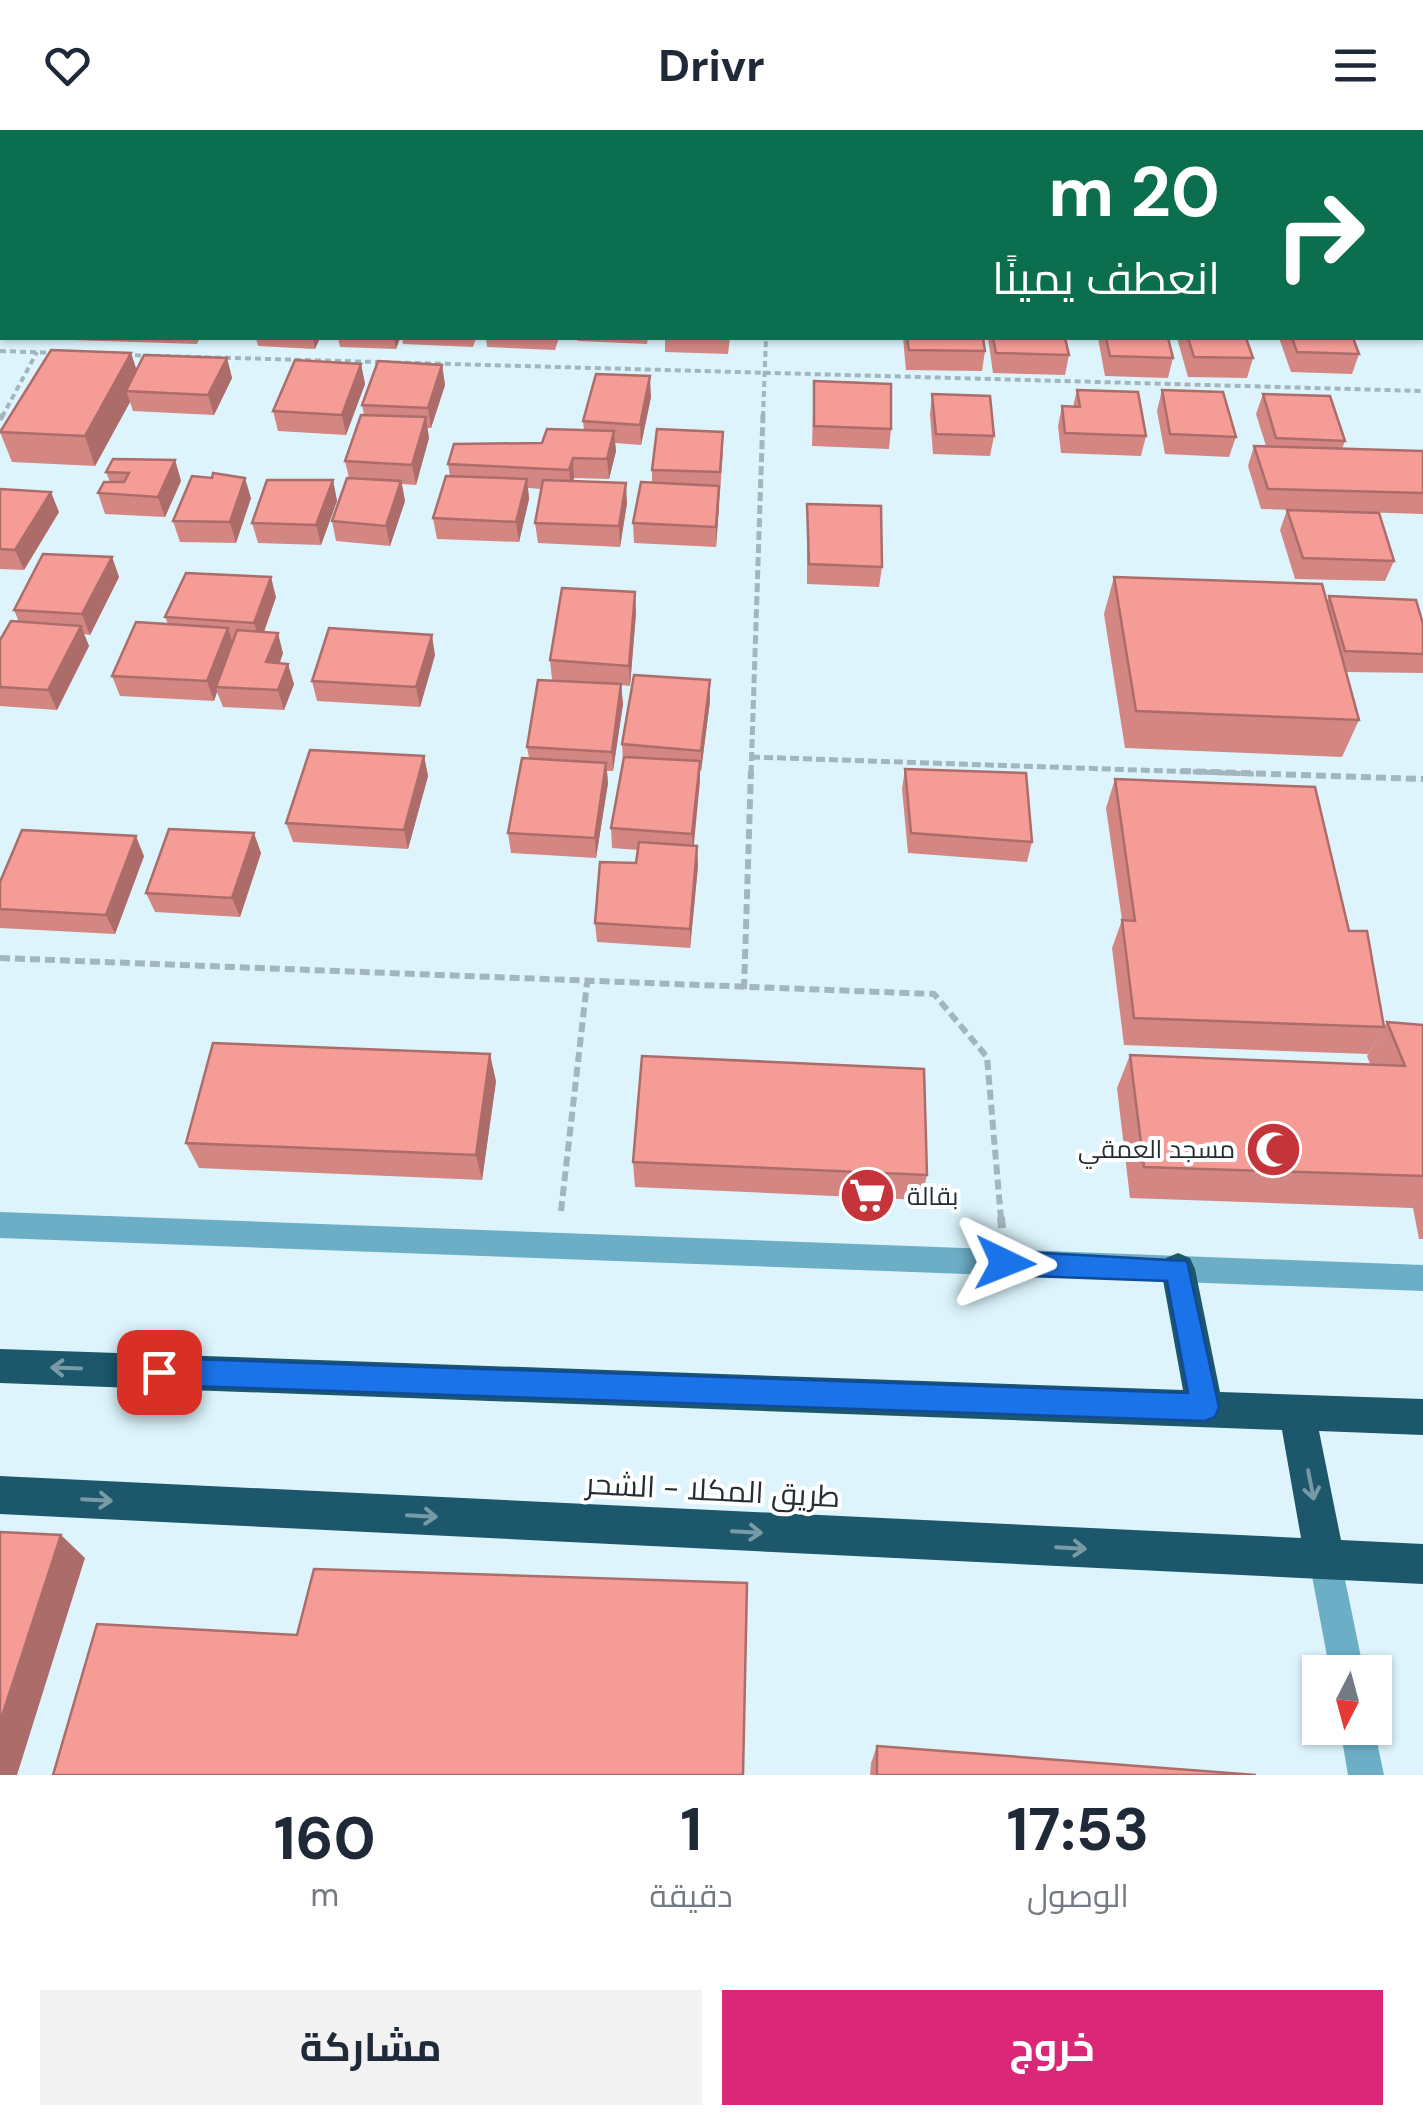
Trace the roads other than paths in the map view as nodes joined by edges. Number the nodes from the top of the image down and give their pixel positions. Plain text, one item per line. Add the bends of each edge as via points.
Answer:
1 (0, 1225) edge
2 (1178, 1269) junction
3 (1423, 1278) edge
4 (0, 1366) edge
5 (1205, 1407) junction
6 (1297, 1411) junction
7 (1423, 1417) edge
8 (0, 1495) edge
9 (1325, 1560) junction
10 (1423, 1564) edge
11 (1343, 1655) edge
12 (1360, 1745) edge
13 (1366, 1775) edge

1 - 2 street
2 - 3 street
2 - 5 highway
5 -> 4 highway
5 - 6 highway
6 - 7 highway
6 -> 9 highway
8 -> 9 highway, طريق المكلا - الشحر
9 - 10 highway, طريق المكلا - الشحر
9 - 11 street
12 - 13 street

